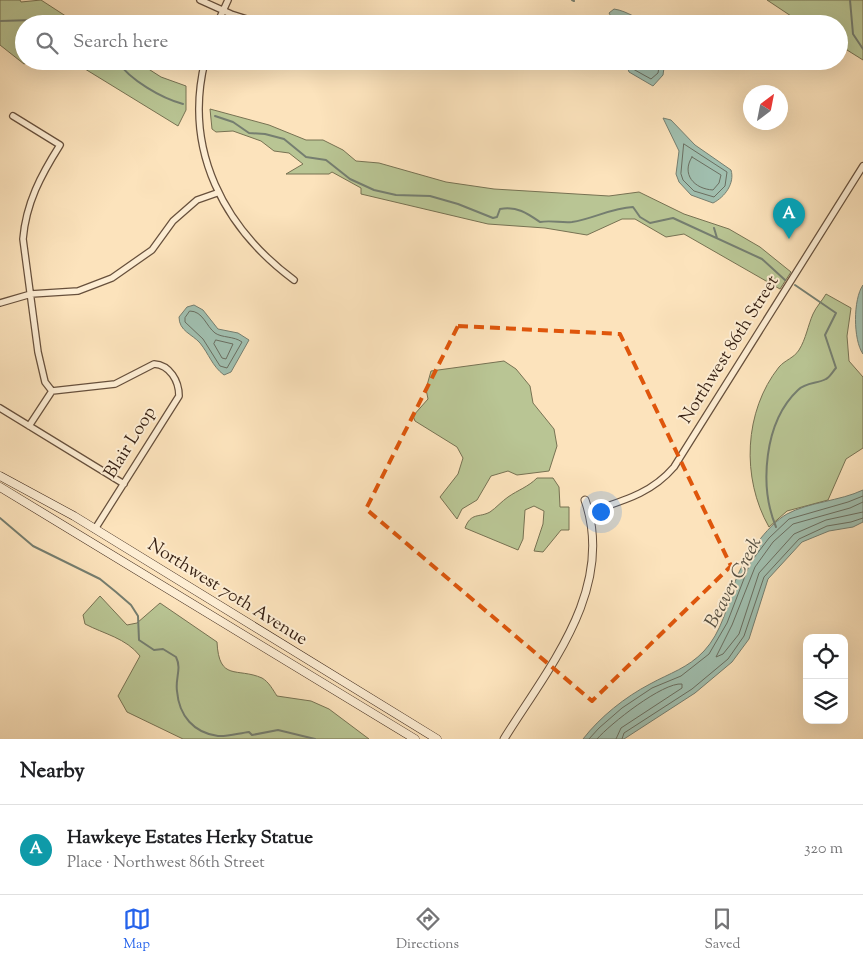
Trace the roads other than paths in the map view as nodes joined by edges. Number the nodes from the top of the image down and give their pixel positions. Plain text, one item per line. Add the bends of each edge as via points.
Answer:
1 (200, 0) edge
2 (228, 0) edge
3 (224, 10) junction
4 (222, 15) edge
5 (238, 15) edge
6 (204, 70) edge
7 (13, 116) dead end
8 (863, 166) edge
9 (218, 192) junction
10 (294, 280) dead end
11 (31, 294) junction
12 (0, 303) edge
13 (52, 391) junction
14 (0, 408) edge
15 (29, 426) junction
16 (0, 476) edge
17 (124, 484) junction
18 (0, 487) edge
19 (585, 500) dead end
20 (589, 512) junction
21 (94, 529) junction
22 (215, 604) junction
23 (208, 614) junction
24 (415, 739) edge
25 (437, 739) edge
26 (504, 739) edge

1 - 3 street
2 - 3 street
3 - 4 street
3 - 5 street
6 - 9 street via 199,99 201,138
7 - 11 street via 60,145 35,186 24,224 24,258
8 - 20 street, Northwest 86th Street via 674,467 646,492
9 - 10 street via 240,229 256,248
9 - 11 street via 197,200 173,221 152,250 112,278 78,290
11 - 12 street
11 - 13 street via 41,367 45,382
13 - 15 street
13 - 17 street, Blair Loop via 115,384 154,364 161,364 170,372 179,388 178,396
14 - 15 street
15 - 17 street
16 - 21 main road, Northwest 70th Avenue
17 - 21 street, Blair Loop
18 - 23 main road, Northwest 70th Avenue
19 - 20 street
20 - 26 street via 592,566 584,604 573,628
21 - 22 main road, Northwest 70th Avenue
22 - 23 street
22 - 25 main road, Northwest 70th Avenue
23 - 24 main road, Northwest 70th Avenue

